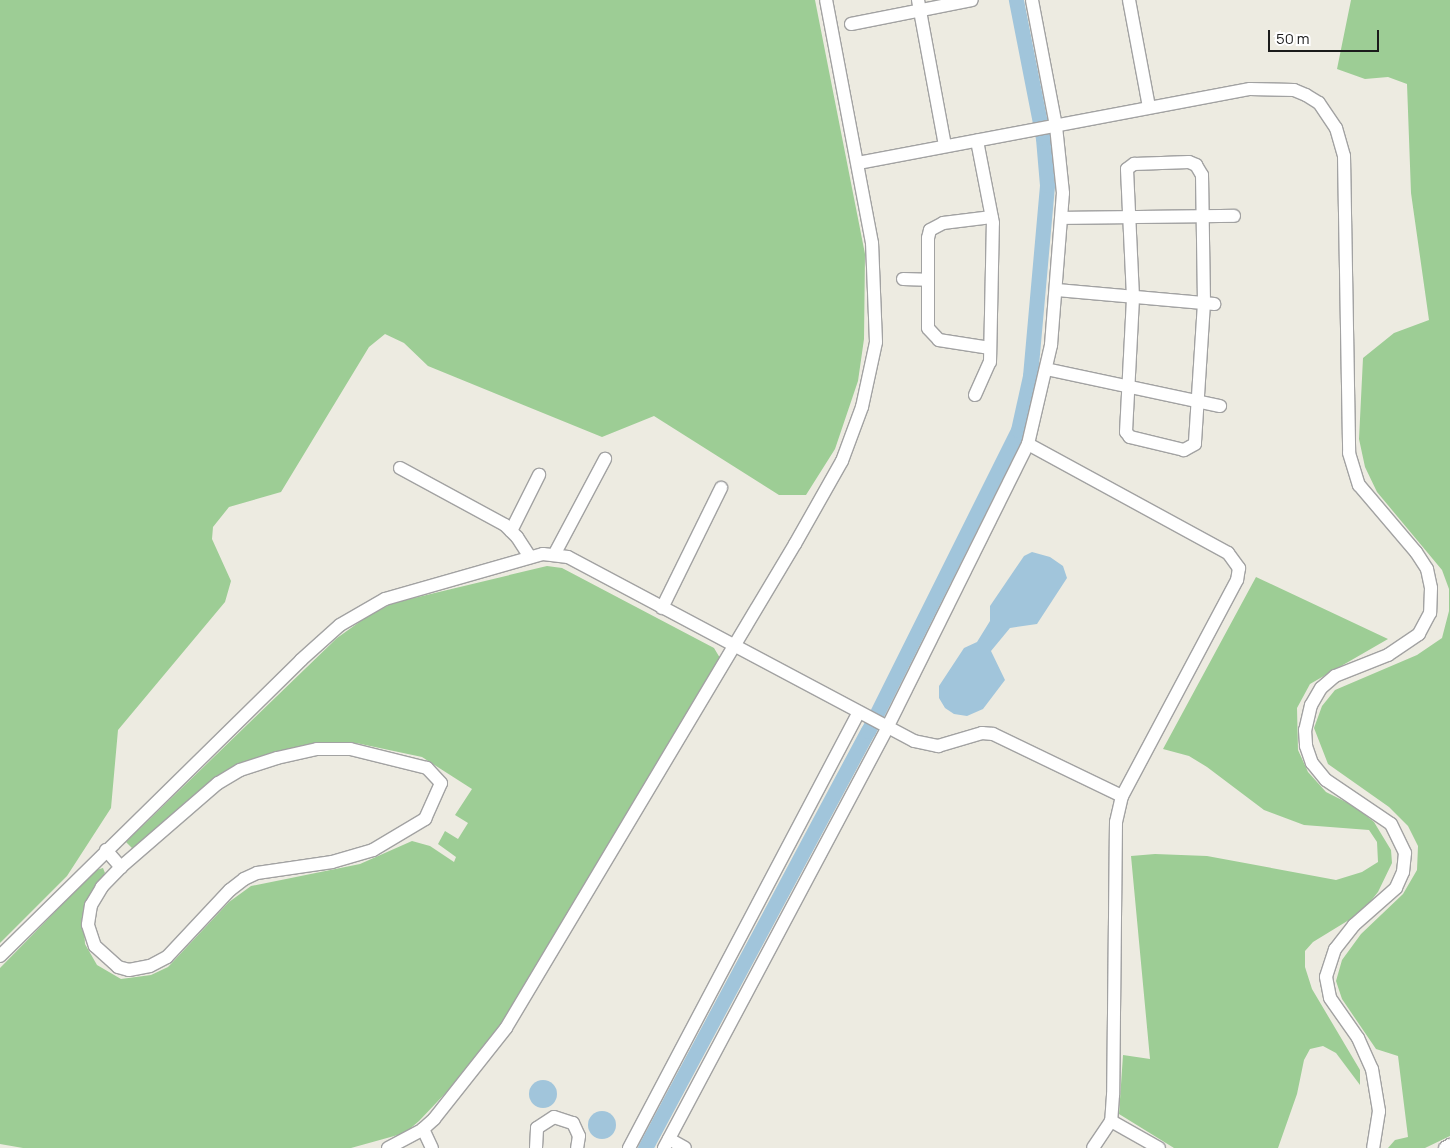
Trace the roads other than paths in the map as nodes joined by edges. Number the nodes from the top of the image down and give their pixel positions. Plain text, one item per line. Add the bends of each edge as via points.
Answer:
1 (826, 0) edge
2 (972, 0) edge
3 (1032, 0) edge
4 (1129, 0) edge
5 (919, 5) edge
6 (851, 24) dead end
7 (1149, 107) junction
8 (1053, 127) junction
9 (977, 141) junction
10 (945, 146) junction
11 (858, 163) junction
12 (1203, 216) junction
13 (1234, 216) dead end
14 (992, 217) junction
15 (1130, 217) junction
16 (1062, 218) junction
17 (903, 279) dead end
18 (927, 280) junction
19 (1057, 290) junction
20 (1133, 297) junction
21 (1209, 303) junction
22 (990, 348) junction
23 (1046, 369) junction
24 (1127, 386) junction
25 (974, 395) dead end
26 (1199, 402) junction
27 (1220, 406) dead end
28 (1028, 444) junction
29 (605, 459) dead end
30 (400, 468) dead end
31 (539, 475) dead end
32 (721, 488) dead end
33 (511, 530) junction
34 (554, 555) junction
35 (530, 557) junction
36 (662, 608) junction
37 (736, 647) junction
38 (873, 721) junction
39 (1122, 796) junction
40 (106, 850) junction
41 (122, 867) junction
42 (0, 956) edge
43 (1111, 1121) junction
44 (423, 1129) junction
45 (667, 1144) edge
46 (1450, 1145) edge
47 (388, 1148) edge
48 (432, 1148) edge
49 (536, 1148) edge
50 (577, 1148) edge
51 (629, 1148) edge
52 (685, 1148) edge
53 (1093, 1148) edge
54 (1159, 1148) edge
55 (1373, 1148) edge
56 (1445, 1148) edge

1 - 11 street
2 - 5 street
3 - 8 street
4 - 7 street
5 - 6 street
5 - 10 street
7 - 8 street
7 - 55 street via 1250,89 1294,90 1319,103 1328,115 1344,156 1349,452 1359,484 1416,552 1427,569 1431,588 1430,613 1419,634 1388,656 1335,676 1321,688 1311,705 1305,730 1312,763 1326,780 1376,810 1391,824 1405,853 1403,872 1396,888 1334,948 1326,977 1330,998 1358,1038 1372,1069 1379,1111
8 - 9 street
8 - 16 street via 1063,193
9 - 10 street
9 - 14 street
10 - 11 street
11 - 37 street via 872,243 876,342 862,408 842,461
12 - 13 street
12 - 15 street
12 - 15 street via 1200,169 1188,162 1129,166
12 - 21 street
14 - 18 street via 943,223 930,230
14 - 22 street
15 - 16 street
15 - 20 street
16 - 19 street
17 - 18 street
18 - 22 street via 926,323 932,336 938,340
19 - 20 street
19 - 23 street
20 - 21 street
20 - 24 street
21 - 26 street
22 - 25 street via 987,372
23 - 24 street
23 - 28 street
24 - 26 street
24 - 26 street via 1124,424 1130,437 1184,450 1194,444
26 - 27 street
28 - 38 street
28 - 39 street via 1228,554 1239,568 1237,580
29 - 34 street
30 - 33 street
31 - 33 street
32 - 36 street
33 - 35 street
34 - 35 street
34 - 36 street via 568,557
35 - 40 street via 385,599 340,625
36 - 37 street
37 - 38 street
37 - 44 street via 506,1028 456,1094
38 - 39 street via 928,746 982,733 993,734
38 - 45 street
38 - 51 street
39 - 43 street via 1116,822
40 - 41 street
40 - 42 street
41 - 41 street via 102,887 91,905 88,926 95,946 118,967 129,970 150,966 167,957 244,879 277,868 332,862 379,847 425,819 441,783 428,768 350,749 317,749 277,758 240,770 218,783
43 - 53 street
43 - 54 street
44 - 47 street
44 - 48 street
45 - 52 street
46 - 56 street
49 - 50 street via 537,1128 554,1117 573,1123 579,1136

